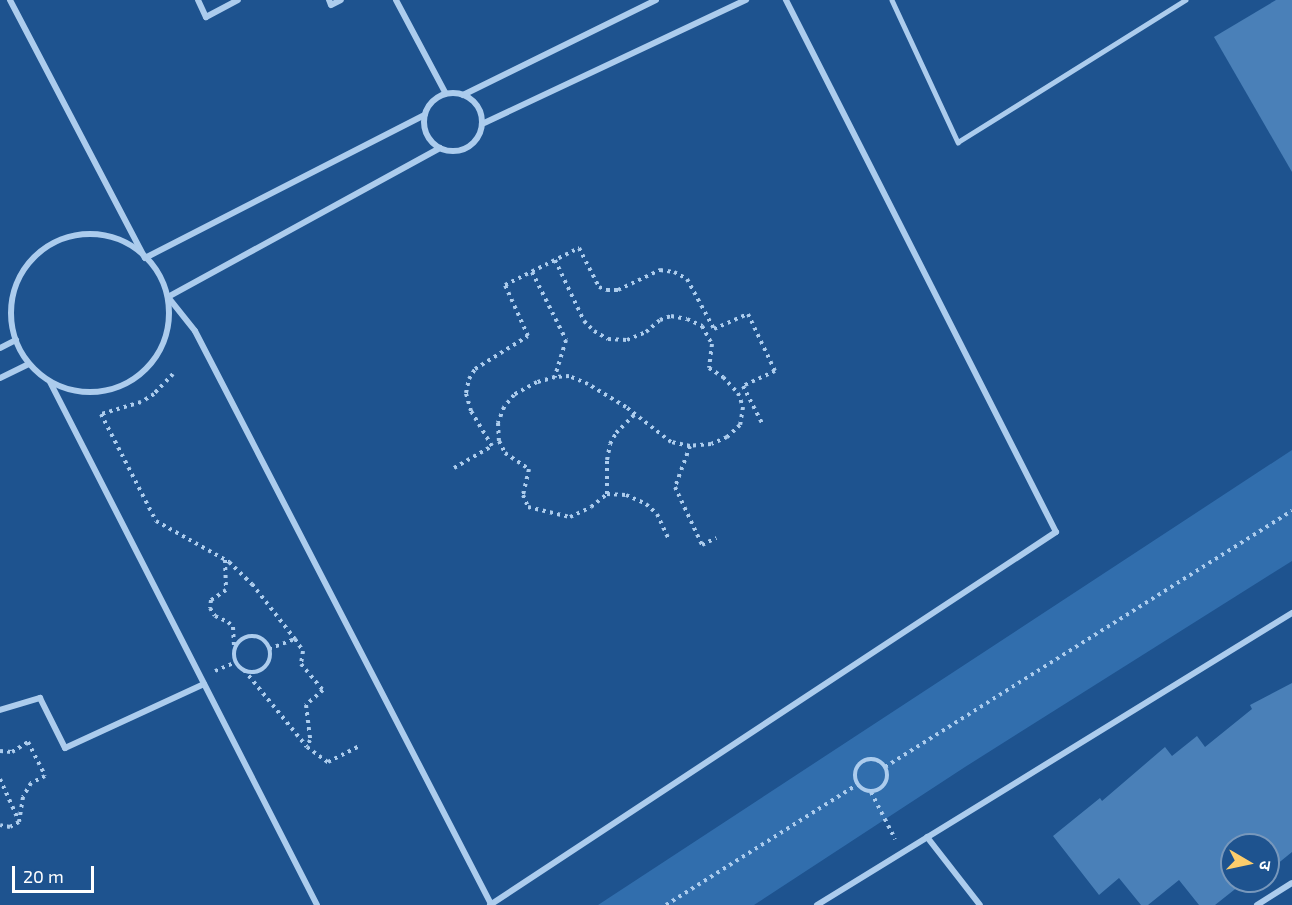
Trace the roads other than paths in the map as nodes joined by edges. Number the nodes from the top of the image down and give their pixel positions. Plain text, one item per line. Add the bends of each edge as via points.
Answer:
1 (10, 0) edge
2 (198, 0) edge
3 (238, 0) edge
4 (329, 0) edge
5 (341, 0) edge
6 (396, 0) edge
7 (656, 0) edge
8 (746, 0) edge
9 (786, 0) edge
10 (892, 0) edge
11 (1185, 0) edge
12 (446, 94) junction
13 (463, 95) junction
14 (425, 115) junction
15 (482, 123) junction
16 (440, 148) junction
17 (145, 258) junction
18 (168, 297) junction
19 (16, 340) junction
20 (0, 348) edge
21 (29, 364) junction
22 (0, 378) edge
23 (50, 382) junction
24 (1292, 613) edge
25 (204, 684) junction
26 (0, 710) edge
27 (927, 837) junction
28 (1292, 883) edge
29 (490, 904) edge
30 (317, 905) edge
31 (817, 905) edge
32 (980, 905) edge
33 (1257, 905) edge

1 - 17 street
2 - 3 street via 206,17
4 - 5 street via 331,4
6 - 12 street
7 - 13 street
8 - 15 street
9 - 29 street via 1056,532
10 - 11 lane via 958,142
12 - 13 street
12 - 14 street via 429,105
13 - 15 street via 477,106
14 - 16 street via 426,134
14 - 17 street
15 - 16 street via 476,140 468,147 449,151
16 - 18 street
17 - 18 street via 159,273
17 - 19 street via 122,240 98,233 73,235 49,244 29,262 15,286 11,313
18 - 23 street via 169,322 162,346 148,367 128,383 103,392 75,391
18 - 29 street via 195,331
19 - 20 street
19 - 21 street
21 - 22 street
21 - 23 street
23 - 25 street
24 - 27 street
25 - 26 street via 65,747 40,698
25 - 30 street
27 - 31 street
27 - 32 street
28 - 33 street

